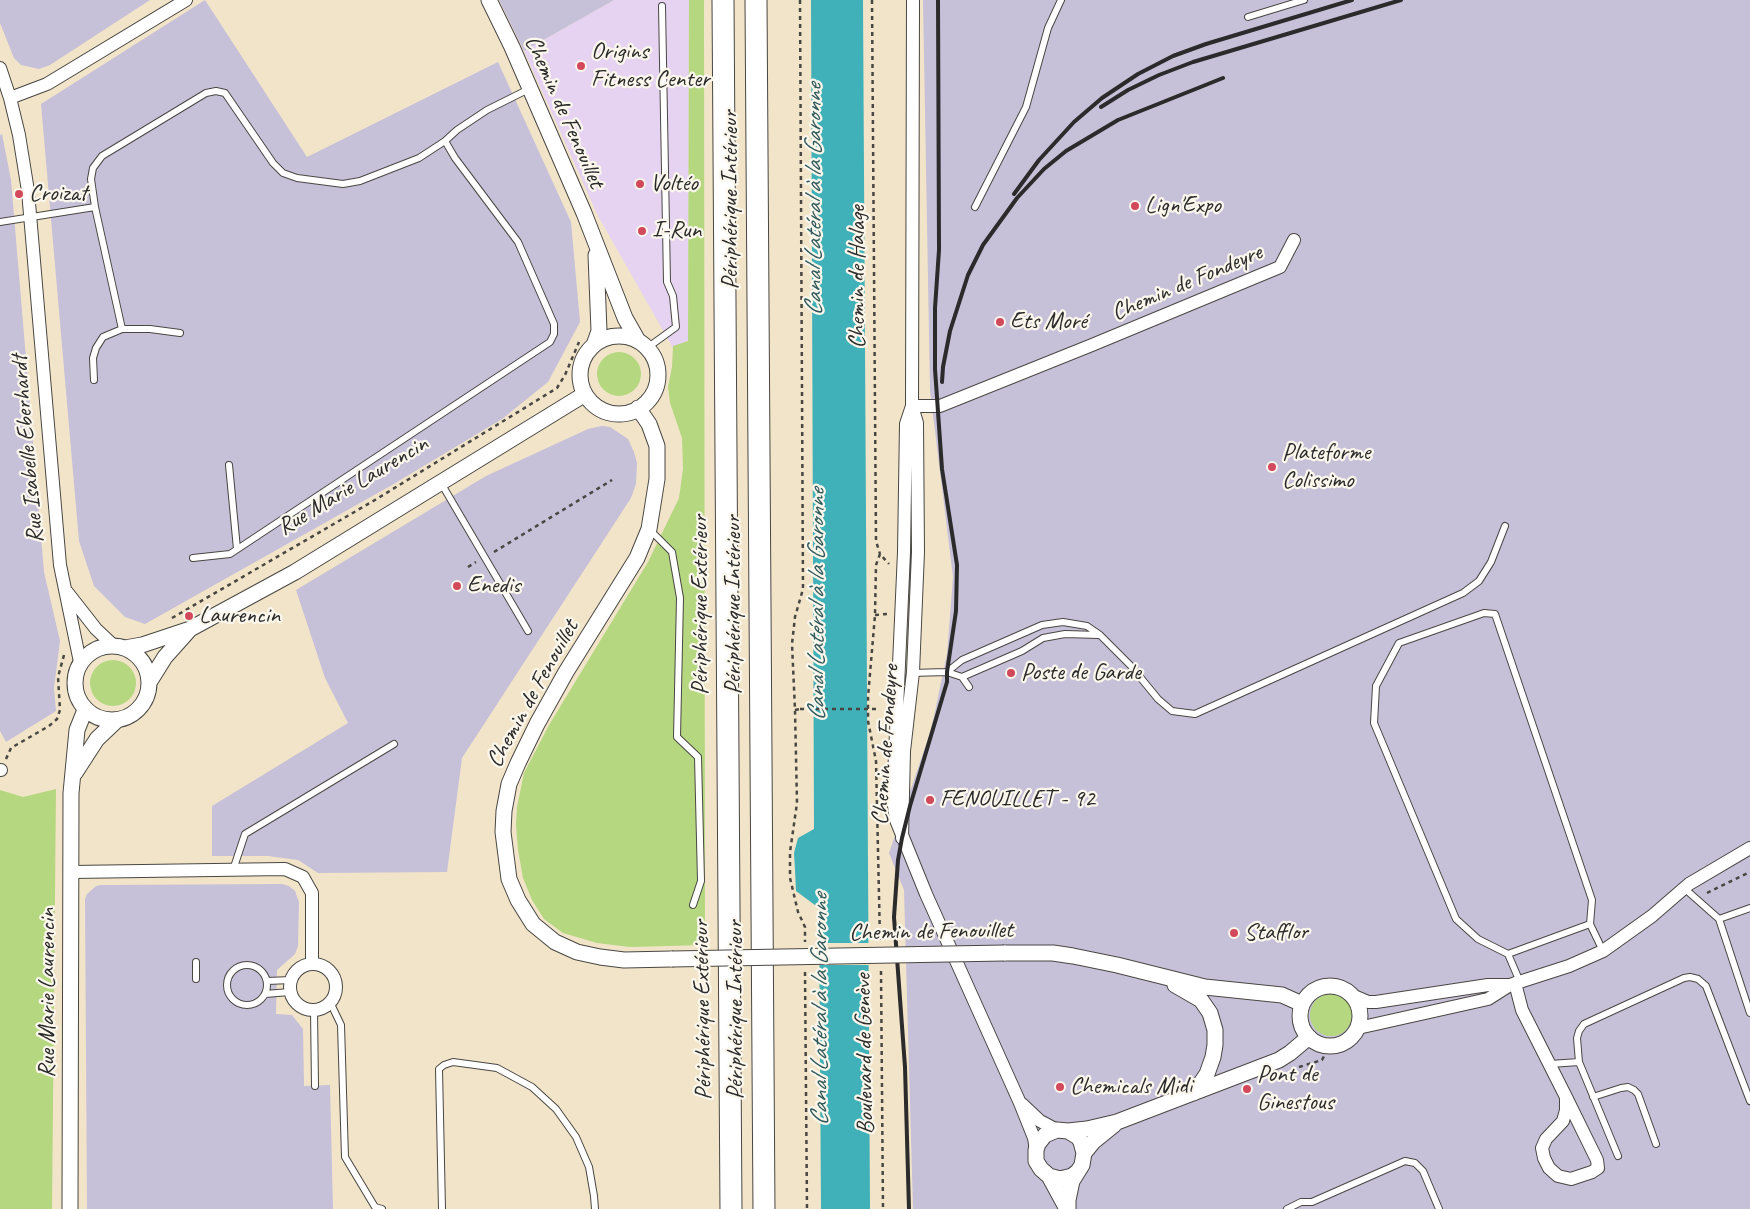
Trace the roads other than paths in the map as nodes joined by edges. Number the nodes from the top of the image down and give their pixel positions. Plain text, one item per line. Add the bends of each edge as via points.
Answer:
1 (186, 0) edge
2 (488, 0) edge
3 (723, 0) edge
4 (756, 0) edge
5 (913, 0) edge
6 (1061, 0) edge
7 (1304, 0) edge
8 (662, 6) dead end
9 (1248, 17) dead end
10 (0, 68) edge
11 (530, 88) junction
12 (10, 98) junction
13 (445, 141) junction
14 (95, 207) junction
15 (975, 207) dead end
16 (30, 217) junction
17 (0, 222) edge
18 (1294, 240) dead end
19 (596, 243) junction
20 (122, 329) junction
21 (180, 333) dead end
22 (587, 342) junction
23 (642, 344) junction
24 (94, 380) dead end
25 (585, 394) junction
26 (912, 406) junction
27 (638, 408) junction
28 (229, 465) dead end
29 (440, 482) junction
30 (1505, 526) dead end
31 (649, 529) junction
32 (237, 548) junction
33 (193, 558) dead end
34 (65, 590) junction
35 (190, 629) junction
36 (528, 630) dead end
37 (1100, 635) junction
38 (119, 646) junction
39 (80, 662) junction
40 (947, 672) junction
41 (906, 673) junction
42 (962, 677) junction
43 (150, 681) junction
44 (969, 687) dead end
45 (85, 710) junction
46 (117, 720) junction
47 (394, 744) dead end
48 (73, 777) junction
49 (1750, 848) edge
50 (233, 870) junction
51 (71, 872) junction
52 (1686, 886) junction
53 (693, 905) dead end
54 (1750, 908) edge
55 (1719, 919) junction
56 (1590, 924) junction
57 (1603, 951) junction
58 (1508, 954) junction
59 (196, 962) dead end
60 (312, 964) junction
61 (1151, 973) junction
62 (196, 978) dead end
63 (267, 981) junction
64 (1515, 983) junction
65 (291, 986) junction
66 (265, 994) junction
67 (1354, 996) junction
68 (330, 1002) junction
69 (1302, 1004) junction
70 (314, 1010) junction
71 (1750, 1013) edge
72 (1358, 1028) junction
73 (1308, 1037) junction
74 (1579, 1062) junction
75 (1550, 1064) junction
76 (315, 1086) dead end
77 (1193, 1093) junction
78 (1566, 1097) junction
79 (1594, 1097) junction
80 (1750, 1101) edge
81 (1020, 1103) junction
82 (1117, 1122) junction
83 (1062, 1131) junction
84 (1656, 1144) dead end
85 (1036, 1150) junction
86 (1084, 1153) junction
87 (1618, 1156) dead end
88 (1077, 1172) junction
89 (1049, 1176) junction
90 (70, 1209) edge
91 (382, 1209) edge
92 (442, 1209) edge
93 (595, 1209) edge
94 (731, 1209) edge
95 (764, 1209) edge
96 (1068, 1209) edge
97 (1287, 1209) edge
98 (1439, 1209) edge

1 - 12 street via 47,84
2 - 11 street, Chemin de Fenouillet
3 - 94 highway, Périphérique Extérieur
4 - 95 highway, Périphérique Intérieur
5 - 26 street, Chemin de Fondeyre
6 - 15 lane via 1048,28 1026,107
7 - 9 lane
8 - 23 lane via 667,282 673,296 676,327
10 - 12 street, Rue Isabelle Eberhardt
11 - 13 lane via 487,110
11 - 19 street, Chemin de Fenouillet
12 - 16 street, Rue Isabelle Eberhardt via 22,150
13 - 14 lane via 412,160 360,181 344,184 297,178 283,173 273,163 225,93 216,91 206,93 102,156 91,179
13 - 32 lane via 518,242 554,324 550,342
14 - 16 lane
14 - 20 lane
16 - 17 lane
16 - 34 street, Rue Isabelle Eberhardt via 60,565
18 - 26 street, Chemin de Fondeyre via 1280,267 940,406
19 - 22 street, Chemin de Fenouillet via 599,332
19 - 23 street, Chemin de Fenouillet via 625,318
20 - 21 lane
20 - 24 lane via 103,336 96,348
22 - 23 street via 620,336
22 - 25 street via 581,368
23 - 27 street via 655,360 658,373 656,387
25 - 27 street via 608,412 624,413
25 - 29 street, Rue Marie Laurencin
26 - 41 street, Chemin de Fondeyre via 906,424
27 - 31 street, Chemin de Fenouillet via 649,424 657,446 657,479
28 - 32 lane
29 - 35 street, Rue Marie Laurencin via 295,572
29 - 36 lane
30 - 37 lane via 1491,562 1479,581 1463,593 1195,714 1172,711 1158,700
31 - 53 lane via 672,552 680,598 677,737 698,757 701,881
31 - 61 street, Chemin de Fenouillet, bridge via 637,558 537,724 509,784 503,832 509,879 533,924 555,942 577,952 624,960 1059,954
32 - 33 lane via 222,556
34 - 38 street, Rue Isabelle Eberhardt via 96,629
34 - 39 street, Rue Isabelle Eberhardt
35 - 38 street, Rue Marie Laurencin via 142,645
35 - 43 street, Rue Marie Laurencin via 165,657
37 - 40 lane via 1087,626 1063,622 1042,625 962,660
37 - 42 lane via 1065,634 1043,638 1022,651
38 - 39 street via 100,647
38 - 43 street via 135,653 143,661
39 - 45 street via 74,687
40 - 41 lane
40 - 42 lane
41 - 81 street, Chemin de Fondeyre via 893,799 896,820
42 - 44 lane
43 - 46 street via 148,695 141,707 130,716
45 - 46 street via 106,720
45 - 48 street, Rue Marie Laurencin via 78,730
46 - 48 street, Rue Marie Laurencin via 98,739
47 - 50 lane via 245,834
48 - 51 street, Rue Marie Laurencin
49 - 52 street
50 - 51 street
50 - 60 street via 285,869 303,877 312,893
51 - 90 street, Rue Marie Laurencin
52 - 55 lane
52 - 57 street via 1652,916
54 - 55 lane
55 - 71 lane
56 - 57 lane
56 - 58 lane
56 - 58 lane via 1592,900 1495,614 1484,613 1399,643 1376,686 1374,723 1456,919 1478,939
57 - 64 street
58 - 64 lane
59 - 62 lane
60 - 65 street via 297,970
60 - 68 street via 326,968 333,976 335,994
61 - 69 street, Chemin de Fenouillet via 1205,987 1282,995
61 - 77 street, Chemin de Fenouillet via 1201,1000 1210,1013 1215,1030 1213,1057 1207,1074
63 - 65 lane
63 - 66 lane
63 - 66 lane via 260,970 241,966 232,971 227,984 230,996 238,1004 249,1006
64 - 67 street via 1376,1002
64 - 72 street via 1488,999
64 - 75 street via 1522,1010
65 - 66 lane
65 - 70 street via 291,997 297,1005
67 - 69 street via 1340,987 1323,986 1312,991
67 - 72 street via 1361,1015
68 - 70 street
68 - 91 lane via 341,1025 346,1157 375,1207
69 - 73 street via 1300,1022
70 - 76 lane
72 - 73 street via 1350,1039 1333,1046 1320,1044
73 - 77 street via 1279,1060
74 - 75 lane
74 - 79 lane
74 - 80 lane via 1578,1030 1584,1024 1690,977 1706,986
75 - 78 street
77 - 82 street
78 - 78 street via 1563,1121 1542,1148 1549,1168 1558,1176 1571,1179 1598,1168
79 - 84 lane via 1621,1088 1634,1090
79 - 87 lane
81 - 83 street via 1040,1121
81 - 85 street, Chemin de Fondeyre
82 - 83 street via 1087,1130
82 - 86 street
83 - 85 street via 1045,1135
83 - 86 street via 1078,1137
85 - 89 street via 1038,1165
86 - 88 street
88 - 89 street via 1060,1178
88 - 96 street via 1070,1190
89 - 96 street
92 - 93 lane via 439,1070 453,1062 497,1068 532,1088 556,1109 576,1137 589,1167
97 - 98 lane via 1301,1202 1312,1202 1405,1162 1415,1163 1423,1171

